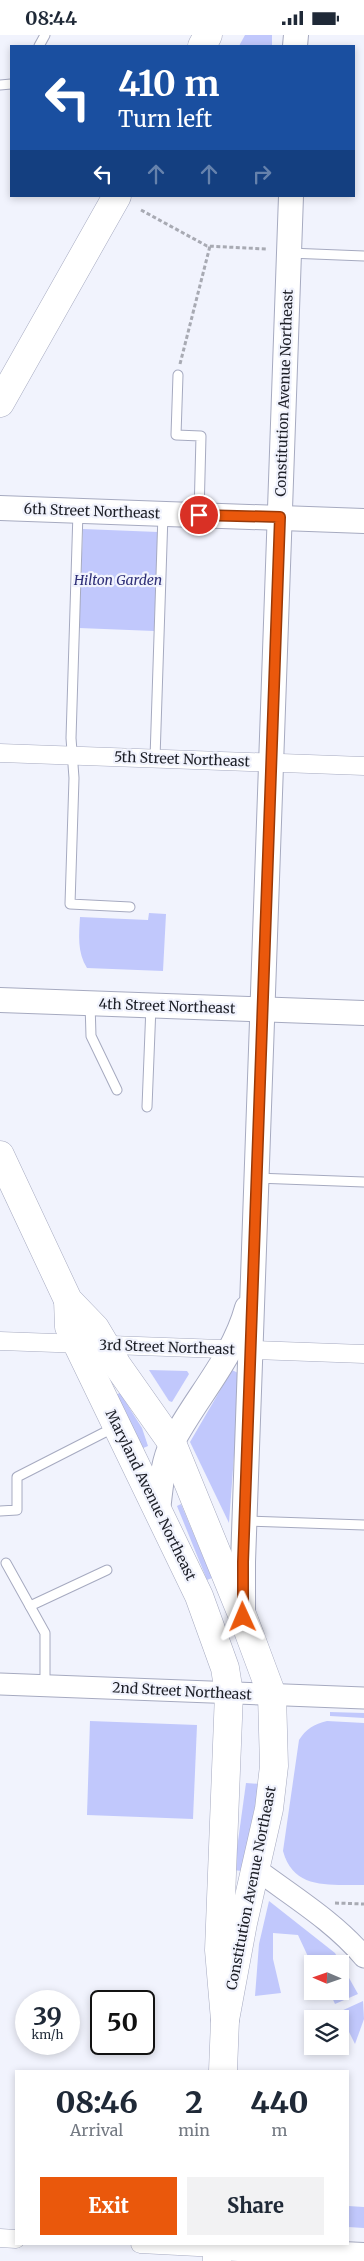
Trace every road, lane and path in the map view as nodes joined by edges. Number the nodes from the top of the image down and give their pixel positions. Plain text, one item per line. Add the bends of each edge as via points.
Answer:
1 (116, 197) edge
2 (291, 197) edge
3 (141, 210) dead end
4 (210, 246) junction
5 (278, 251) junction
6 (364, 256) edge
7 (178, 375) joint
8 (0, 403) edge
9 (0, 508) edge
10 (78, 511) junction
11 (162, 514) junction
12 (199, 515) junction
13 (280, 517) junction
14 (364, 521) edge
15 (0, 753) edge
16 (72, 756) junction
17 (155, 759) junction
18 (271, 763) junction
19 (364, 766) edge
20 (130, 907) dead end
21 (0, 1000) edge
22 (90, 1003) junction
23 (151, 1005) junction
24 (262, 1010) junction
25 (364, 1013) edge
26 (116, 1090) dead end
27 (147, 1107) dead end
28 (0, 1155) edge
29 (256, 1179) junction
30 (364, 1182) edge
31 (0, 1341) edge
32 (90, 1344) junction
33 (241, 1349) junction
34 (364, 1354) edge
35 (117, 1425) junction
36 (172, 1443) junction
37 (158, 1510) junction
38 (0, 1511) edge
39 (245, 1521) junction
40 (364, 1525) edge
41 (6, 1563) dead end
42 (107, 1571) dead end
43 (30, 1606) junction
44 (243, 1617) junction
45 (0, 1684) edge
46 (45, 1685) junction
47 (229, 1693) junction
48 (272, 1695) junction
49 (364, 1698) edge
50 (256, 1869) junction
51 (330, 1903) dead end
52 (364, 1904) edge
53 (364, 1957) edge
54 (225, 2020) junction
55 (223, 2070) edge
56 (0, 2238) edge
57 (15, 2239) edge
58 (149, 2245) edge
59 (308, 2248) edge
60 (220, 2253) edge
61 (364, 2255) edge

1 - 8 main road
2 - 5 main road, Constitution Avenue Northeast
3 - 4 path
4 - 5 path
4 - 7 path
5 - 6 lane
5 - 13 main road, Constitution Avenue Northeast
7 - 12 lane via 176,435 201,436
9 - 10 main road, 6th Street Northeast
10 - 11 main road, 6th Street Northeast
10 - 16 lane
11 - 12 main road, 6th Street Northeast
11 - 17 lane
12 - 13 main road, 6th Street Northeast
13 - 14 main road, 6th Street Northeast
13 - 18 main road, Constitution Avenue Northeast
15 - 16 street, 5th Street Northeast
16 - 17 street, 5th Street Northeast
16 - 20 lane via 70,904
17 - 18 street, 5th Street Northeast
18 - 19 street, 5th Street Northeast
18 - 24 main road, Constitution Avenue Northeast
21 - 22 main road, 4th Street Northeast
22 - 23 main road, 4th Street Northeast
22 - 26 lane via 91,1036
23 - 24 main road, 4th Street Northeast
23 - 27 lane
24 - 25 main road, 4th Street Northeast
24 - 29 main road, Constitution Avenue Northeast
28 - 32 main road, Maryland Avenue Northeast via 68,1300 94,1328
29 - 30 lane
29 - 33 main road, Constitution Avenue Northeast via 252,1280
31 - 32 street, 3rd Street Northeast
32 - 33 street, 3rd Street Northeast
32 - 35 main road, Maryland Avenue Northeast
32 - 36 main road, Maryland Avenue Northeast
33 - 34 street, 3rd Street Northeast
33 - 36 main road, Constitution Avenue Northeast
33 - 39 main road, Constitution Avenue Northeast
35 - 37 main road, Maryland Avenue Northeast
35 - 38 lane via 17,1477 17,1510
36 - 37 main road, Constitution Avenue Northeast via 163,1467
36 - 44 main road, Maryland Avenue Northeast
37 - 47 main road, Maryland Avenue Northeast via 200,1595 225,1668
39 - 40 lane
39 - 44 main road, Constitution Avenue Northeast
41 - 43 lane
42 - 43 lane
43 - 46 lane via 45,1633
44 - 48 main road, Maryland Avenue Northeast
45 - 46 street, 2nd Street Northeast
46 - 47 street, 2nd Street Northeast
47 - 48 street, 2nd Street Northeast
47 - 54 main road, Constitution Avenue Northeast via 219,1950
48 - 49 street, 2nd Street Northeast
48 - 50 main road, Constitution Avenue Northeast via 272,1785
50 - 53 street via 328,1923
50 - 54 main road, Constitution Avenue Northeast
51 - 52 path
54 - 55 main road, Constitution Avenue Northeast
56 - 57 street
58 - 60 street
59 - 60 main road
59 - 61 main road

